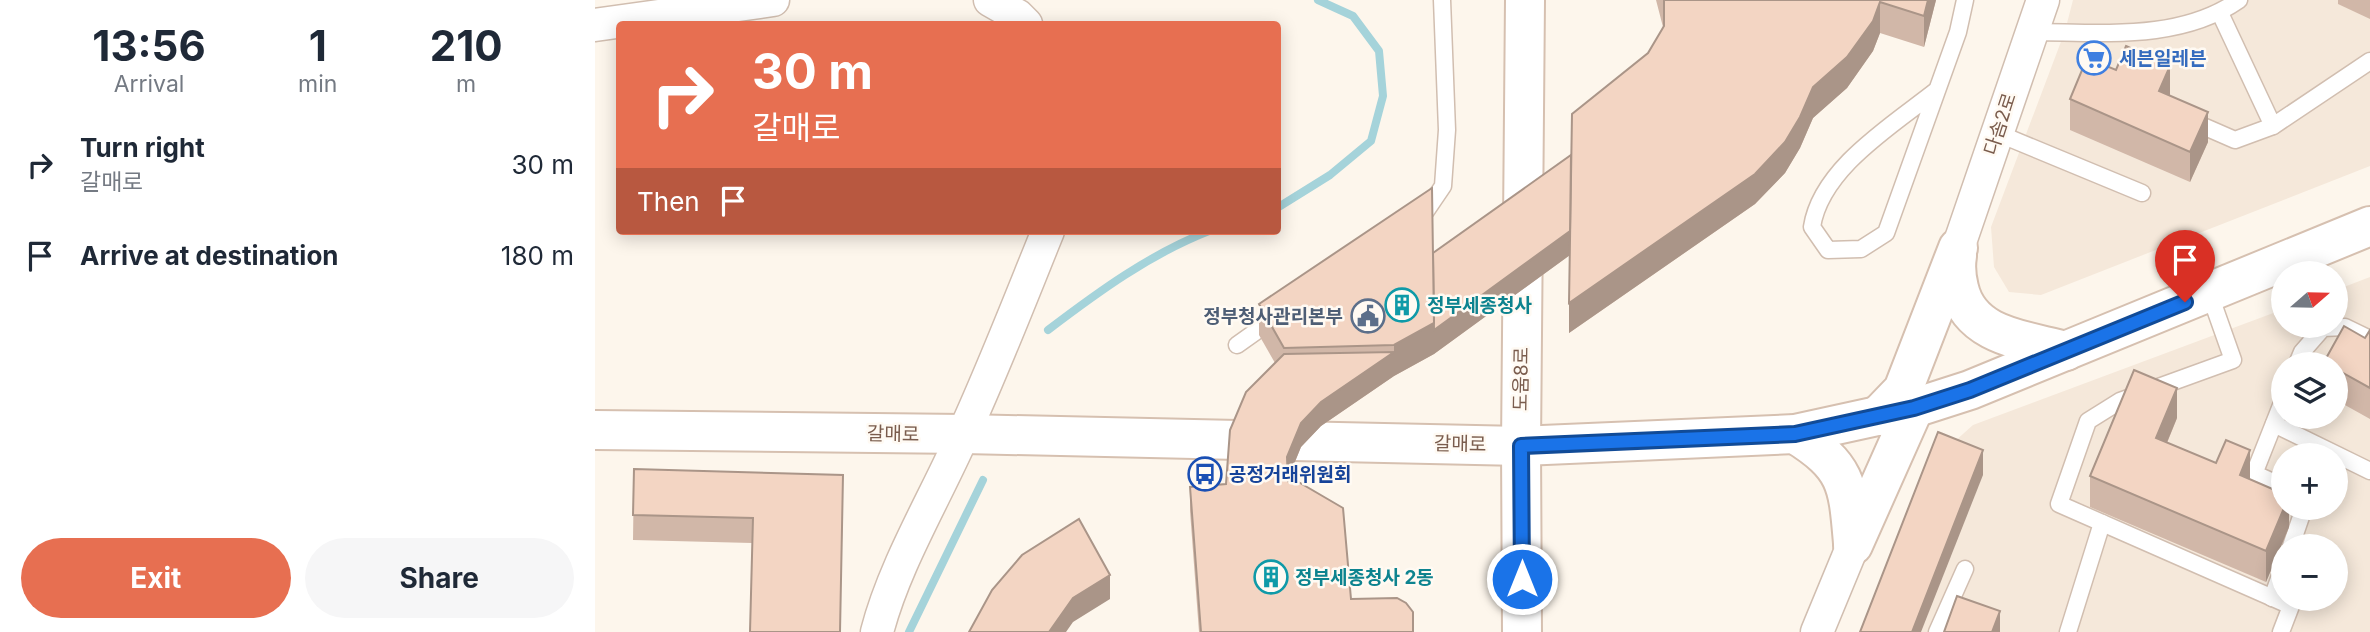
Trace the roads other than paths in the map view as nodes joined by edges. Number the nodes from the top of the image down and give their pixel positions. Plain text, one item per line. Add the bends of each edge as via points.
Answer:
1 (773, 0) edge
2 (990, 0) edge
3 (1442, 0) edge
4 (1525, 0) edge
5 (1965, 0) edge
6 (2043, 0) edge
7 (2239, 0) edge
8 (2220, 13) junction
9 (623, 21) edge
10 (1023, 21) edge
11 (616, 22) edge
12 (595, 25) edge
13 (2030, 32) junction
14 (2370, 61) edge
15 (1937, 90) junction
16 (2196, 123) edge
17 (2273, 126) junction
18 (1997, 133) junction
19 (2142, 193) dead end
20 (2370, 226) edge
21 (1404, 227) edge
22 (1046, 235) edge
23 (1958, 248) junction
24 (2209, 292) junction
25 (1292, 306) edge
26 (2370, 339) edge
27 (1237, 345) dead end
28 (2066, 351) junction
29 (2302, 352) edge
30 (1896, 412) junction
31 (2271, 429) edge
32 (2284, 429) edge
33 (595, 430) edge
34 (964, 434) junction
35 (1795, 434) junction
36 (1521, 446) junction
37 (2370, 471) edge
38 (2271, 481) edge
39 (2102, 523) junction
40 (1853, 545) junction
41 (1965, 569) dead end
42 (2271, 598) edge
43 (2289, 611) edge
44 (877, 632) edge
45 (1522, 632) edge
46 (1817, 632) edge
47 (1937, 632) edge
48 (2068, 632) edge
49 (2281, 632) edge

1 - 9 street
2 - 10 street
3 - 21 lane via 1447,130 1443,186 1426,211
4 - 36 street, 도움8로
5 - 15 lane
6 - 13 street, 다솜2로
7 - 8 lane
8 - 13 lane via 2163,31
8 - 17 lane
11 - 12 street
13 - 18 street, 다솜2로
14 - 17 lane
15 - 15 lane via 1886,233 1861,250 1828,250 1812,228 1815,209 1847,163
16 - 17 lane via 2235,140
18 - 19 lane
18 - 23 street, 다솜2로
20 - 24 street, 갈매로
22 - 34 street
23 - 28 street via 1955,269 1961,295 1966,310 1980,324
23 - 30 street
24 - 28 street, 갈매로
24 - 39 lane via 2233,360 2120,401 2088,421 2059,504
25 - 27 lane
26 - 29 lane via 2344,327 2323,328
28 - 30 street, 갈매로 via 1970,390
30 - 35 street, 갈매로
30 - 40 street
31 - 38 lane via 2247,471
32 - 37 lane
33 - 34 street, 갈매로
34 - 36 street, 갈매로
34 - 44 street
35 - 36 street, 갈매로
35 - 40 street via 1819,449 1844,480
36 - 45 street, 도움8로
39 - 42 lane
39 - 48 lane
40 - 46 street
41 - 47 lane
43 - 49 lane

